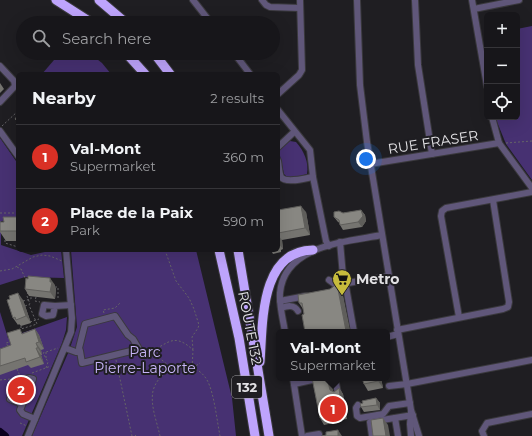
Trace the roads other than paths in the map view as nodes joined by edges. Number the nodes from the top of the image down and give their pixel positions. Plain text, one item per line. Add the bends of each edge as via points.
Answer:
1 (56, 0) edge
2 (99, 0) edge
3 (193, 0) edge
4 (262, 0) edge
5 (300, 0) edge
6 (357, 0) edge
7 (415, 0) edge
8 (472, 0) edge
9 (519, 0) edge
10 (300, 8) junction
11 (474, 9) junction
12 (81, 16) edge
13 (118, 16) edge
14 (206, 16) edge
15 (132, 60) edge
16 (159, 60) edge
17 (239, 60) edge
18 (0, 66) edge
19 (143, 72) edge
20 (168, 72) edge
21 (248, 72) edge
22 (487, 84) edge
23 (280, 92) edge
24 (0, 102) edge
25 (280, 113) edge
26 (493, 120) edge
27 (1, 129) edge
28 (294, 132) junction
29 (499, 143) junction
30 (280, 145) edge
31 (16, 153) edge
32 (432, 154) junction
33 (370, 164) junction
34 (280, 172) edge
35 (313, 177) junction
36 (532, 188) edge
37 (532, 192) edge
38 (493, 200) junction
39 (382, 235) junction
40 (340, 242) junction
41 (329, 246) junction
42 (313, 250) junction
43 (66, 252) edge
44 (219, 252) edge
45 (238, 252) edge
46 (389, 276) junction
47 (329, 280) dead end
48 (345, 283) junction
49 (312, 295) edge
50 (280, 301) junction
51 (56, 304) junction
52 (71, 305) junction
53 (281, 308) junction
54 (298, 311) dead end
55 (459, 317) junction
56 (284, 329) edge
57 (353, 329) edge
58 (398, 332) junction
59 (390, 335) edge
60 (63, 348) junction
61 (80, 351) junction
62 (532, 360) edge
63 (259, 377) junction
64 (293, 381) edge
65 (336, 381) edge
66 (407, 384) junction
67 (390, 386) dead end
68 (338, 394) edge
69 (410, 403) junction
70 (22, 404) junction
71 (358, 405) dead end
72 (412, 413) junction
73 (532, 414) edge
74 (395, 418) junction
75 (35, 419) junction
76 (319, 434) dead end
77 (28, 436) edge
78 (255, 436) edge
79 (269, 436) edge
80 (302, 436) edge
81 (307, 436) edge
82 (372, 436) edge
83 (376, 436) edge
84 (398, 436) edge
85 (411, 436) edge
86 (418, 436) edge
87 (484, 436) edge

1 - 12 highway
2 - 13 highway
3 - 14 street
4 - 10 street via 270,7
5 - 10 street
6 - 33 street via 360,85
7 - 32 street via 418,65
8 - 11 street
9 - 11 street
10 - 23 street via 302,70
11 - 22 street
15 - 19 highway
16 - 20 highway
17 - 21 street
18 - 24 street via 14,81 15,86
25 - 28 street
26 - 29 street
27 - 31 street
28 - 30 street
28 - 35 street via 310,150
29 - 32 street, RUE FRASER
29 - 36 street
32 - 33 street, RUE FRASER
33 - 39 street
34 - 35 street via 281,177 289,181
35 - 41 street
37 - 38 street
38 - 55 street via 508,307
38 - 55 street via 446,208 442,211
39 - 40 street
39 - 46 street
40 - 41 street
40 - 48 street
41 - 42 street
42 - 50 street via 286,272 281,286
42 - 63 highway via 303,250 291,256 278,268 270,282 263,313
43 - 52 street
44 - 78 highway, ROUTE 132 / 132 via 239,338
45 - 63 highway, ROUTE 132 / 132
46 - 48 street
46 - 58 street
47 - 48 street via 335,288
48 - 57 street
49 - 50 street
50 - 53 street
51 - 51 street via 44,305 42,314 53,315
51 - 52 street
52 - 60 street via 72,327
53 - 54 street via 290,306 297,308
53 - 56 street
55 - 58 street
58 - 59 street
58 - 66 street
60 - 61 street
60 - 75 street
61 - 61 street via 85,324 113,316 117,317 139,348 82,363
62 - 66 street
63 - 79 highway, ROUTE 132 / 132
64 - 80 street
65 - 68 street
66 - 67 street
66 - 69 street
69 - 71 street via 389,406 383,414 360,418 357,415
69 - 72 street
70 - 70 street via 33,379 17,382 10,399
70 - 75 street via 21,413
72 - 74 street
72 - 85 street
72 - 86 street
73 - 87 street via 487,423 482,431
74 - 82 street via 370,422
74 - 83 street via 390,422 375,425
74 - 84 street
75 - 77 street
76 - 81 street

